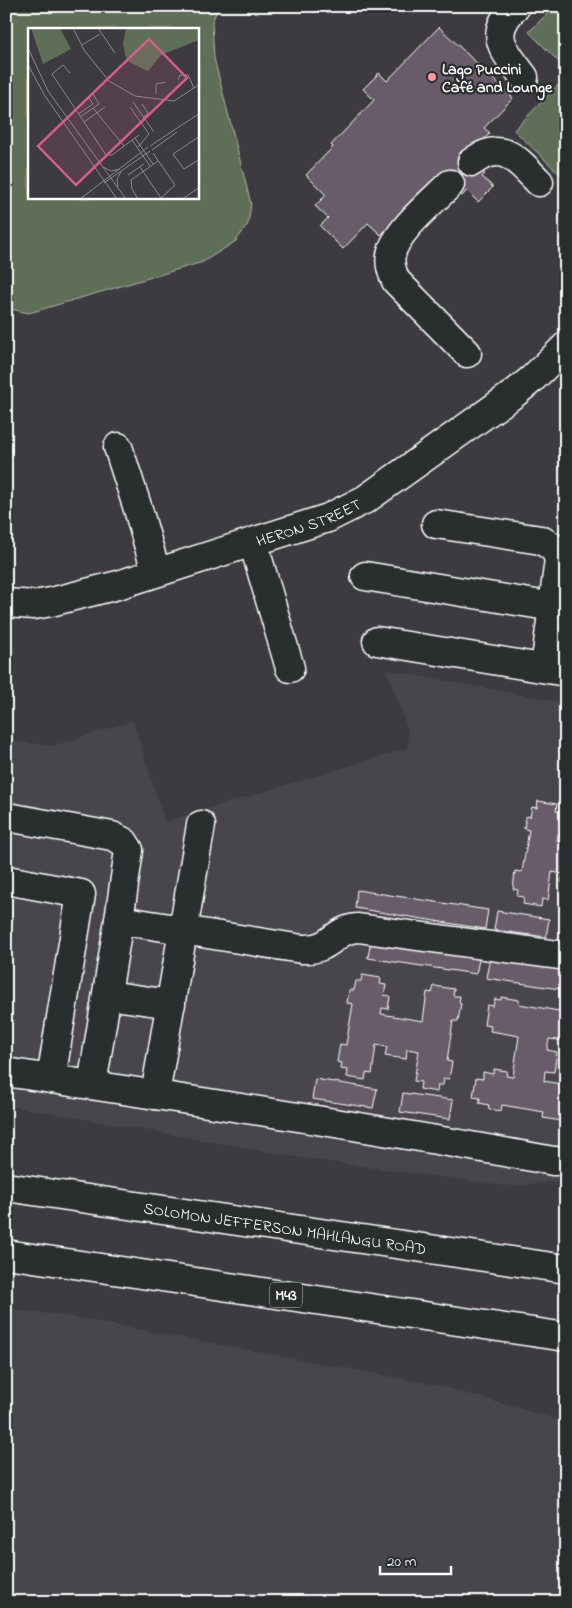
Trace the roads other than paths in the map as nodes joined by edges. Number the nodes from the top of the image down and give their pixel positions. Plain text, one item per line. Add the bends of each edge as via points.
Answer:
1 (516, 6) edge
2 (524, 77) dead end
3 (472, 162) dead end
4 (539, 182) dead end
5 (450, 184) dead end
6 (566, 346) edge
7 (467, 353) dead end
8 (118, 447) dead end
9 (436, 524) dead end
10 (253, 542) junction
11 (156, 572) junction
12 (364, 576) dead end
13 (6, 603) edge
14 (559, 608) edge
15 (378, 641) dead end
16 (290, 668) dead end
17 (556, 670) edge
18 (13, 818) dead end
19 (201, 825) dead end
20 (6, 880) edge
21 (81, 894) junction
22 (121, 910) junction
23 (183, 930) junction
24 (566, 956) edge
25 (107, 995) junction
26 (171, 1004) junction
27 (6, 1072) edge
28 (51, 1079) junction
29 (92, 1085) junction
30 (156, 1095) junction
31 (566, 1161) edge
32 (6, 1187) edge
33 (6, 1254) edge
34 (566, 1270) edge
35 (566, 1337) edge

1 - 2 main road via 508,14 500,33 502,46
3 - 4 main road via 491,151 504,152
5 - 7 main road via 394,243 391,269 396,281
6 - 10 main road, HERON STREET via 515,393 357,504 319,522
8 - 11 main road
9 - 14 main road via 541,540 554,548 559,559
10 - 11 main road, HERON STREET
10 - 16 main road
11 - 13 main road, HERON STREET via 51,602 34,605
12 - 14 main road
14 - 17 main road
15 - 17 main road
18 - 22 main road via 112,836 124,842 129,850
19 - 23 main road
20 - 21 main road
21 - 22 main road
21 - 28 main road
22 - 23 main road
22 - 25 main road
23 - 24 main road via 309,949 321,947 341,933 358,928
23 - 26 main road
25 - 26 main road
25 - 29 main road
26 - 30 main road
27 - 28 main road
28 - 29 main road
29 - 30 main road
30 - 31 main road
32 - 34 main road, SOLOMON JEFFERSON MAHLANGU ROAD
33 - 35 main road, M43

